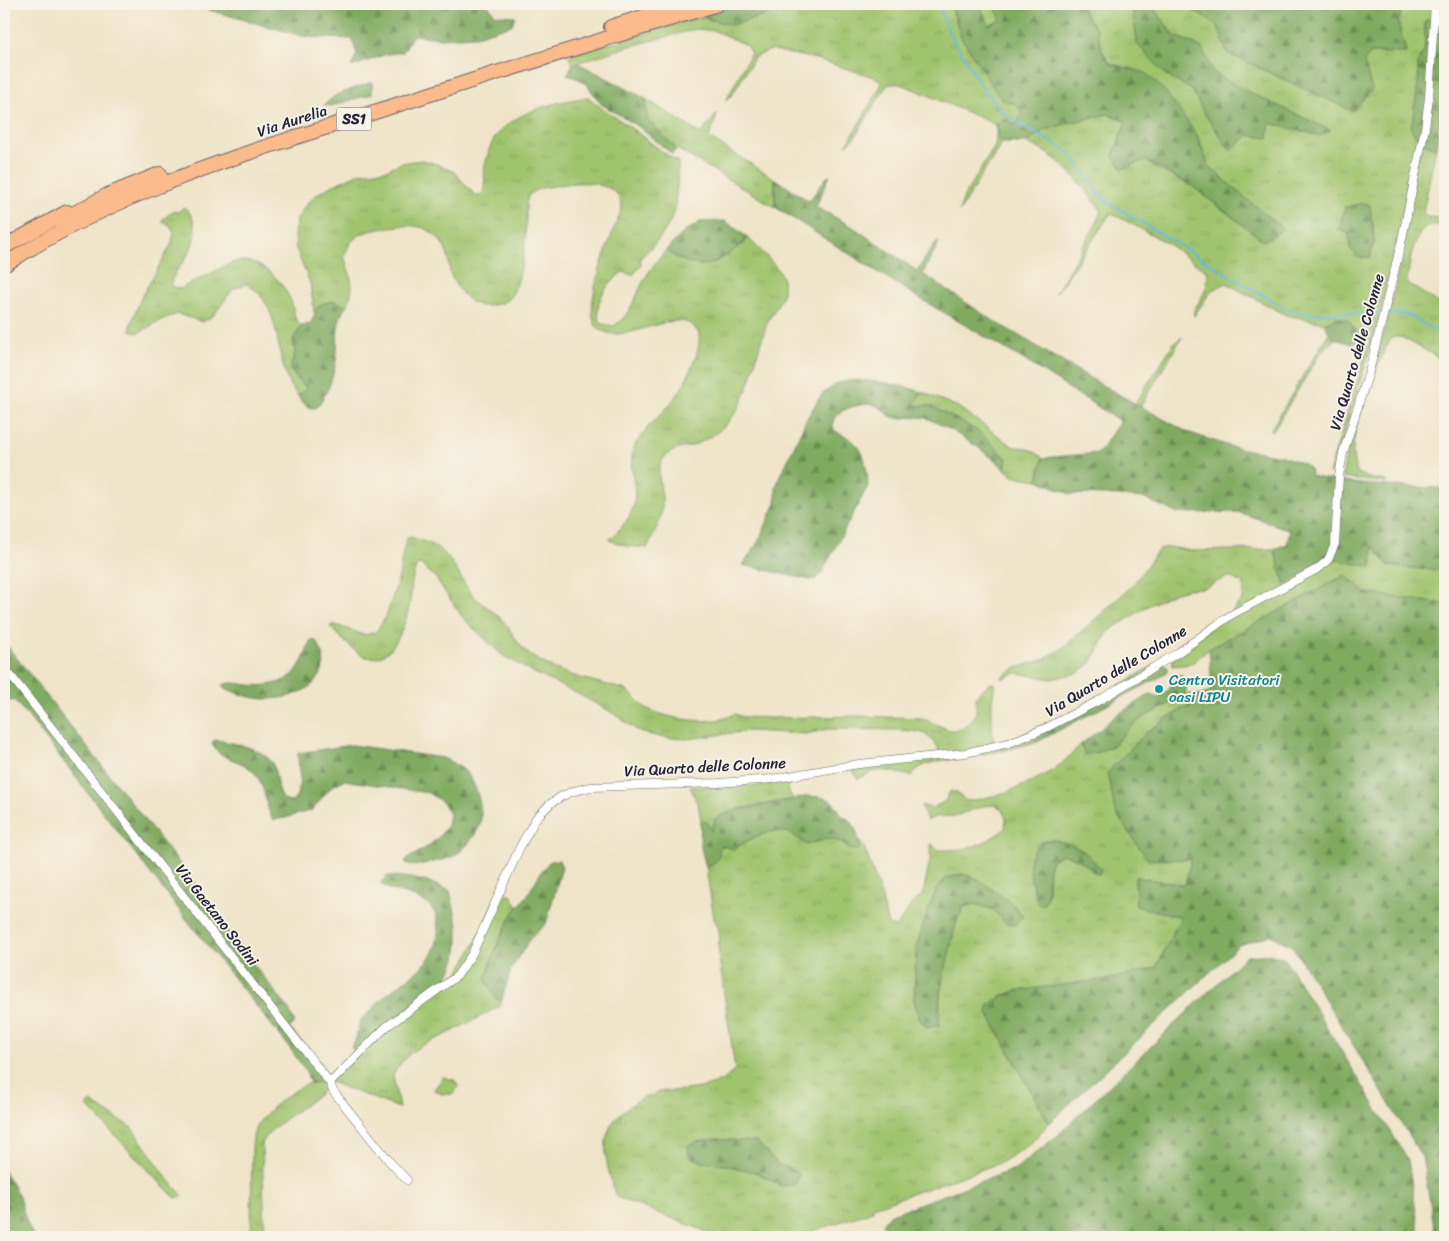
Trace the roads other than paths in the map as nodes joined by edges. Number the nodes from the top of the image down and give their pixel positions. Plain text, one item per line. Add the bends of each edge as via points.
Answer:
1 (684, 4) edge
2 (717, 4) edge
3 (1435, 4) edge
4 (118, 191) junction
5 (4, 247) edge
6 (4, 255) edge
7 (4, 266) edge
8 (4, 667) edge
9 (330, 1083) junction
10 (407, 1180) dead end

1 - 4 highway, Via Aurelia / SS1 via 230,149
2 - 7 highway, Via Aurelia / SS1 via 233,157 127,198 46,239
3 - 9 street, Via Quarto delle Colonne via 1426,118 1406,225 1369,372 1343,453 1334,548 1323,566 1231,615 1179,652 1100,700 1009,743 965,753 859,764 772,779 591,787 562,796 545,809 529,829 478,943 461,971 386,1027
4 - 5 highway via 76,207
4 - 6 highway, Via Aurelia / SS1
8 - 9 street, Via Gaetano Sodini
9 - 10 street, Via Gaetano Sodini via 333,1091

